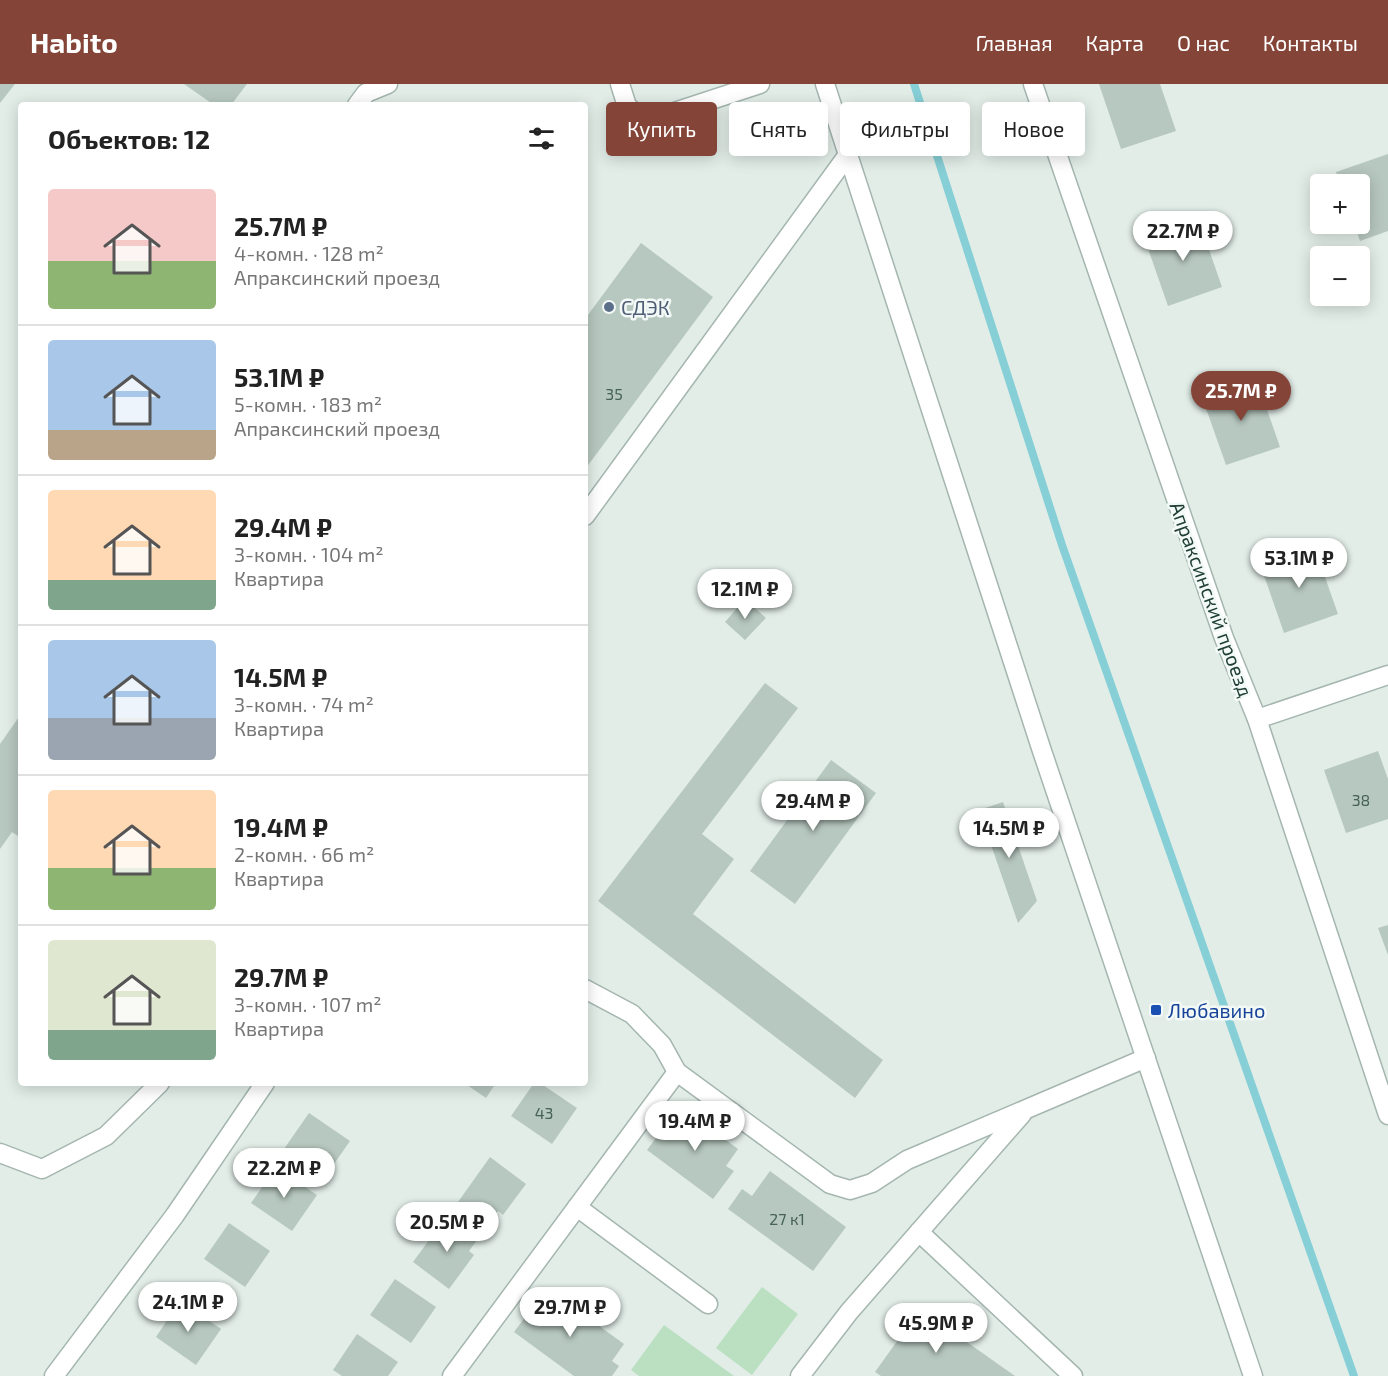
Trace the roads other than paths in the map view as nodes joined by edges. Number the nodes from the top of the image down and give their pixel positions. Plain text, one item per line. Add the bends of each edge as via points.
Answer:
1 (388, 84) edge
2 (620, 84) edge
3 (760, 84) edge
4 (825, 84) edge
5 (1033, 84) edge
6 (359, 102) edge
7 (840, 131) edge
8 (848, 156) joint
9 (588, 512) edge
10 (1388, 675) edge
11 (1257, 719) junction
12 (588, 991) edge
13 (1146, 1058) junction
14 (677, 1071) junction
15 (157, 1086) edge
16 (262, 1086) edge
17 (1025, 1111) junction
18 (1388, 1115) edge
19 (0, 1153) edge
20 (577, 1207) junction
21 (920, 1232) junction
22 (708, 1304) dead end
23 (461, 1373) edge
24 (54, 1376) edge
25 (800, 1376) edge
26 (1073, 1376) edge
27 (1253, 1376) edge

1 - 6 street via 366,93
2 - 3 street via 627,106 641,118 656,118
4 - 7 street
5 - 11 street, Апраксинский проезд via 1224,638
8 - 9 street
8 - 13 street
10 - 11 street
11 - 18 street, Апраксинский проезд
12 - 14 street via 632,1014 662,1046
13 - 17 street
13 - 27 street
14 - 17 street via 830,1185 850,1190 872,1183 907,1160
14 - 20 street
15 - 19 street via 106,1136 42,1169
16 - 24 street via 175,1215
17 - 21 street
20 - 22 street
20 - 23 street
21 - 25 street via 849,1312
21 - 26 street

